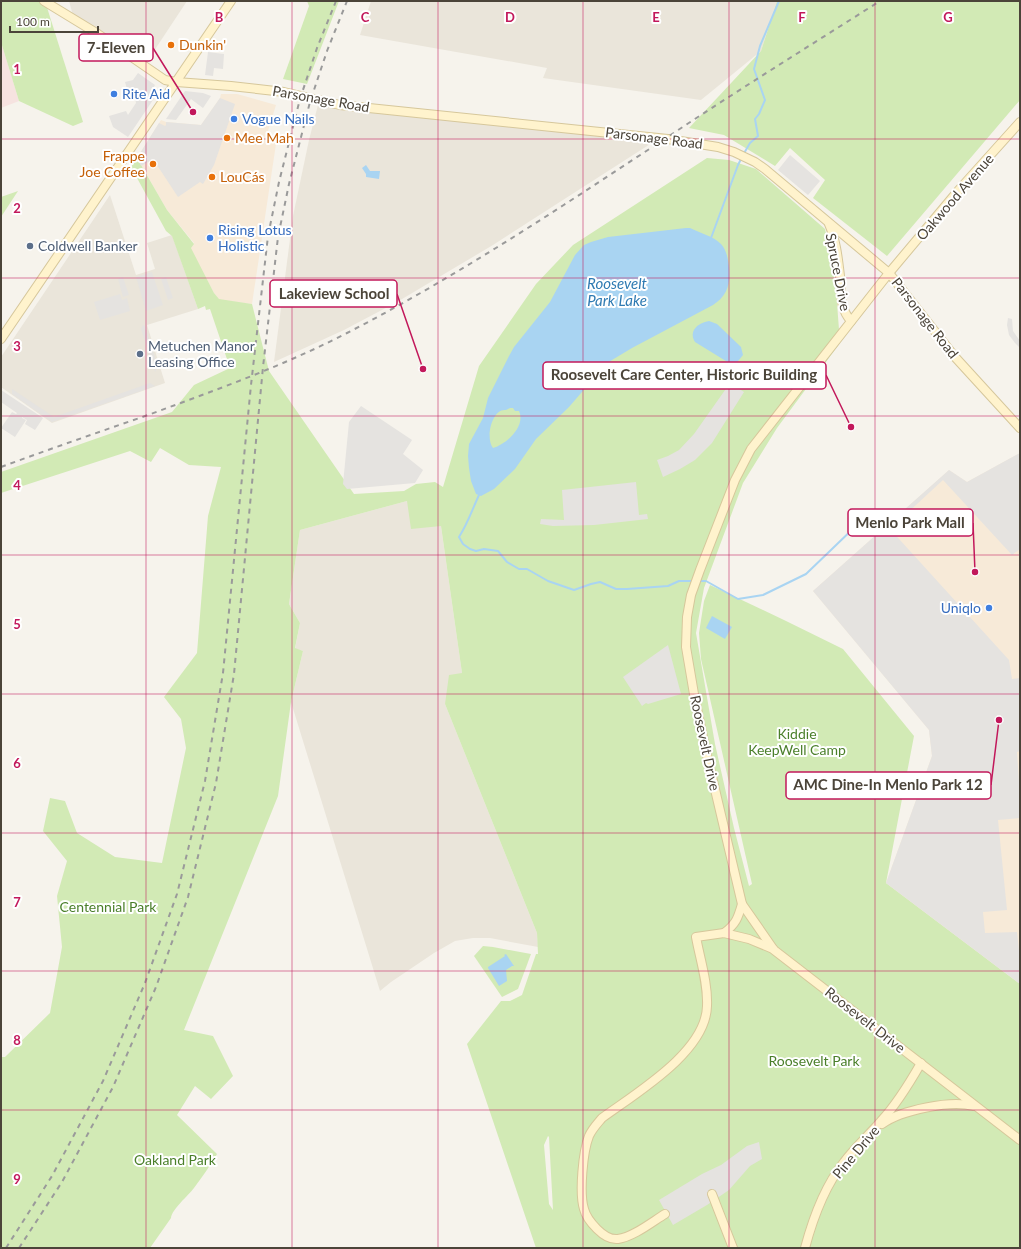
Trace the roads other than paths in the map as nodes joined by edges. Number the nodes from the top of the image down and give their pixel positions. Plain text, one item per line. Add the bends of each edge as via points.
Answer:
1 (44, 1) edge
2 (231, 1) edge
3 (176, 82) junction
4 (1020, 122) edge
5 (827, 221) junction
6 (889, 273) junction
7 (851, 321) junction
8 (1, 339) edge
9 (1020, 428) edge
10 (742, 904) junction
11 (724, 933) junction
12 (774, 950) junction
13 (921, 1063) junction
14 (977, 1108) junction
15 (874, 1130) junction
16 (1020, 1140) edge
17 (712, 1194) dead end
18 (665, 1214) dead end
19 (733, 1248) edge
20 (805, 1248) edge

1 - 3 street, Parsonage Road via 165,80
2 - 3 street
3 - 5 street, Parsonage Road via 284,92 340,105 668,139 718,147 743,156 765,170
3 - 8 street
4 - 6 street, Oakwood Avenue
5 - 6 street, Parsonage Road
5 - 7 street, Spruce Drive via 834,239 842,304
6 - 7 street, Roosevelt Drive
6 - 9 street, Parsonage Road via 955,357
7 - 10 street, Roosevelt Drive via 748,454 735,480 700,570 686,617 686,647 694,694
10 - 11 street via 736,922
10 - 12 street, Roosevelt Drive
11 - 12 street via 749,939
11 - 18 street via 696,937 707,996 706,1018 692,1044 662,1074 602,1118 589,1136 586,1146 582,1201 588,1219 600,1232 611,1239 624,1238
12 - 13 street, Roosevelt Drive
13 - 14 street, Roosevelt Drive
13 - 15 street, Pine Drive via 900,1098
14 - 15 street via 962,1104 916,1110 894,1117
14 - 16 street, Roosevelt Drive
15 - 20 street, Pine Drive via 853,1151 836,1174 817,1211
17 - 19 street

